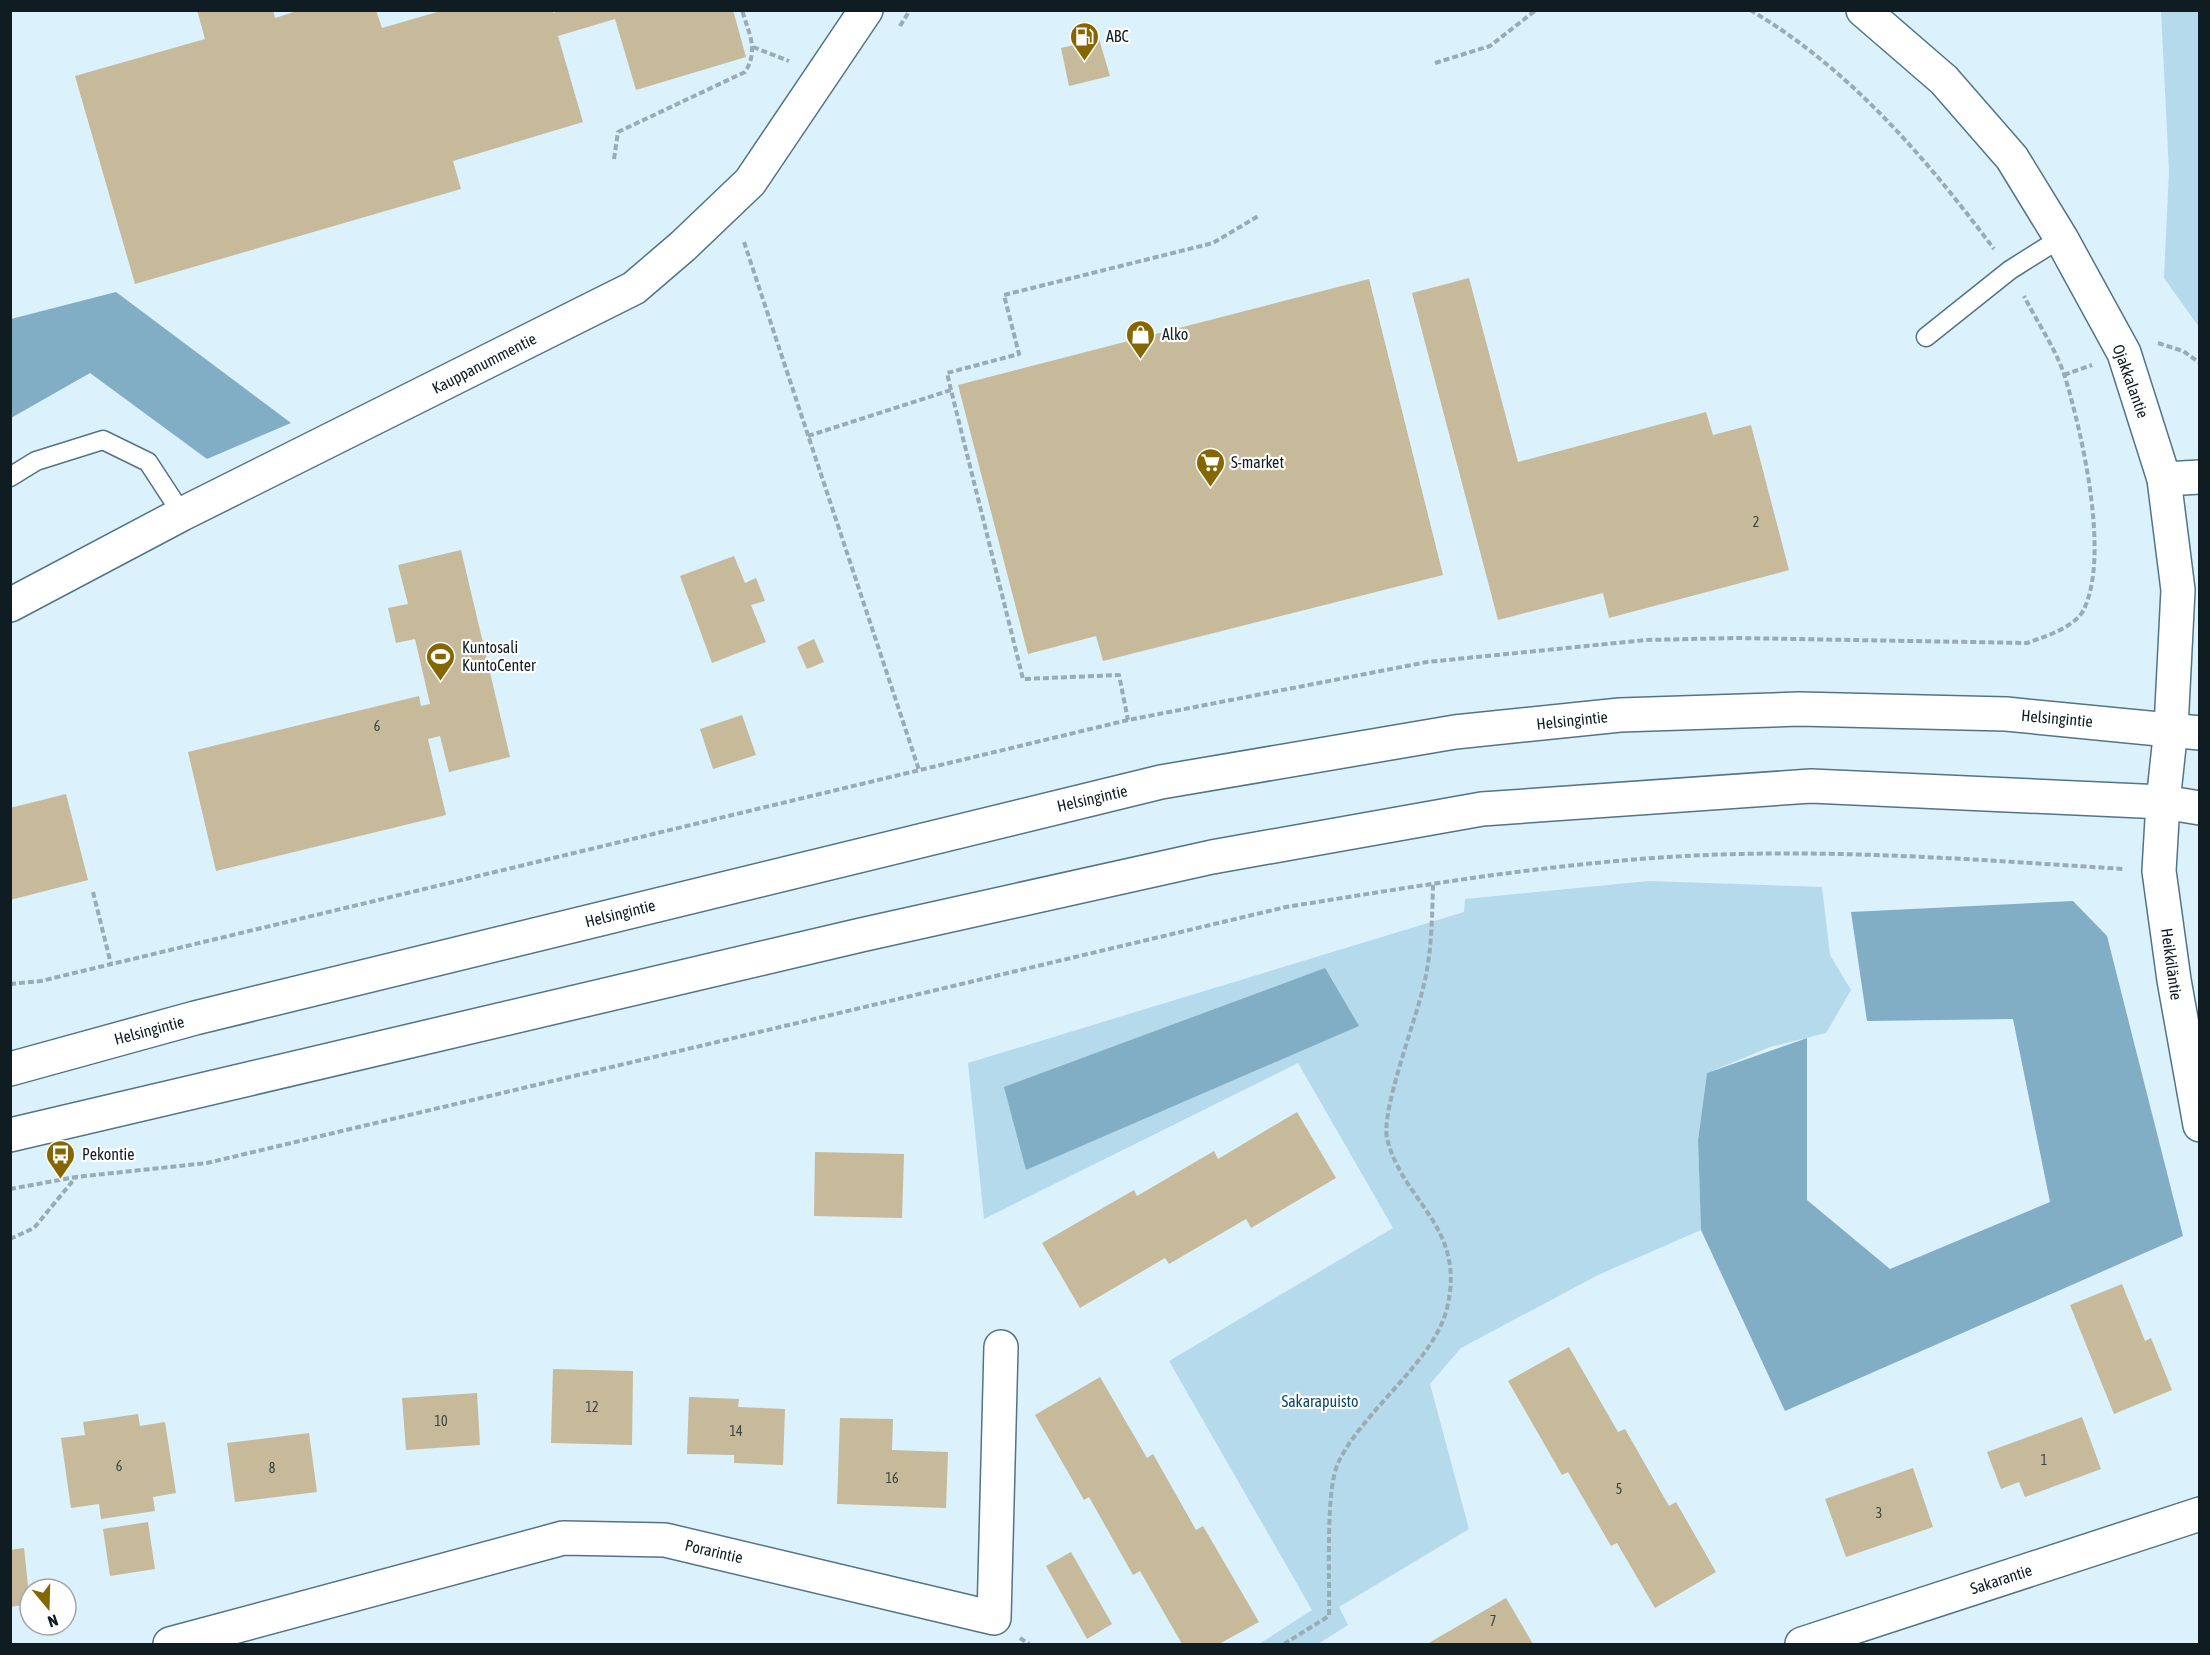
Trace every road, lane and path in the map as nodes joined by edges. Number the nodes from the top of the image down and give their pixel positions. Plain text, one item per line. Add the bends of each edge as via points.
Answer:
1 (742, 10) edge
2 (866, 10) edge
3 (1536, 10) edge
4 (1750, 10) edge
5 (1863, 10) edge
6 (753, 47) junction
7 (791, 62) dead end
8 (1434, 63) dead end
9 (614, 159) dead end
10 (1260, 215) dead end
11 (2061, 238) junction
12 (744, 242) dead end
13 (2010, 270) junction
14 (1926, 337) dead end
15 (951, 390) junction
16 (808, 436) junction
17 (10, 477) edge
18 (2199, 477) edge
19 (2164, 479) junction
20 (182, 514) junction
21 (10, 605) edge
22 (1128, 720) junction
23 (2185, 731) edge
24 (919, 770) junction
25 (2163, 802) junction
26 (2199, 808) edge
27 (2159, 871) junction
28 (1433, 884) junction
29 (93, 892) dead end
30 (111, 964) junction
31 (10, 984) edge
32 (10, 1069) edge
33 (2199, 1125) edge
34 (10, 1135) edge
35 (76, 1177) junction
36 (10, 1189) edge
37 (10, 1239) edge
38 (1001, 1347) dead end
39 (2199, 1514) edge
40 (170, 1644) edge
41 (1284, 1644) edge
42 (1802, 1644) edge

1 - 6 path
2 - 20 main road, Kauppanummentie via 750,182 634,288
3 - 8 path via 1490,46
4 - 13 path via 1787,32 1857,91 1943,181
5 - 11 main road, Ojakkalantie via 1944,80 2012,158
6 - 7 path
6 - 9 path via 753,59 745,72 618,132
10 - 15 path via 1213,243 1004,295 1019,354 947,374
11 - 13 lane
11 - 19 main road, Ojakkalantie via 2124,353
12 - 16 path
13 - 14 lane
13 - 22 path via 2064,375 2092,500 2095,570 2084,611 2057,632 2027,643 1646,640 1427,662
15 - 16 path
15 - 22 path via 1023,679 1119,675
16 - 24 path
17 - 20 lane via 36,461 103,440 148,462
18 - 19 main road
19 - 23 main road, Ojakkalantie via 2178,590
20 - 21 main road, Kauppanummentie
22 - 24 path
23 - 25 main road, Ojakkalantie
23 - 32 main road, Helsingintie via 2006,714 1799,709 1620,715 1455,732 1161,782 195,1018
24 - 30 path
25 - 26 main road
25 - 27 main road, Heikkiläntie
25 - 34 main road via 1811,786 1482,809 1200,859
27 - 28 path via 1884,855 1739,854 1605,862
27 - 33 main road, Heikkiläntie
28 - 35 path via 1286,907 207,1163
28 - 41 path via 1424,986 1389,1107 1386,1136 1397,1165 1443,1235 1450,1271 1447,1307 1434,1341 1368,1418 1338,1463 1332,1486 1329,1616
29 - 30 path
30 - 31 path via 41,981
35 - 36 path
35 - 37 path via 34,1228
38 - 40 main road, Porarintie via 994,1618 665,1540 563,1538
39 - 42 main road, Sakarantie

